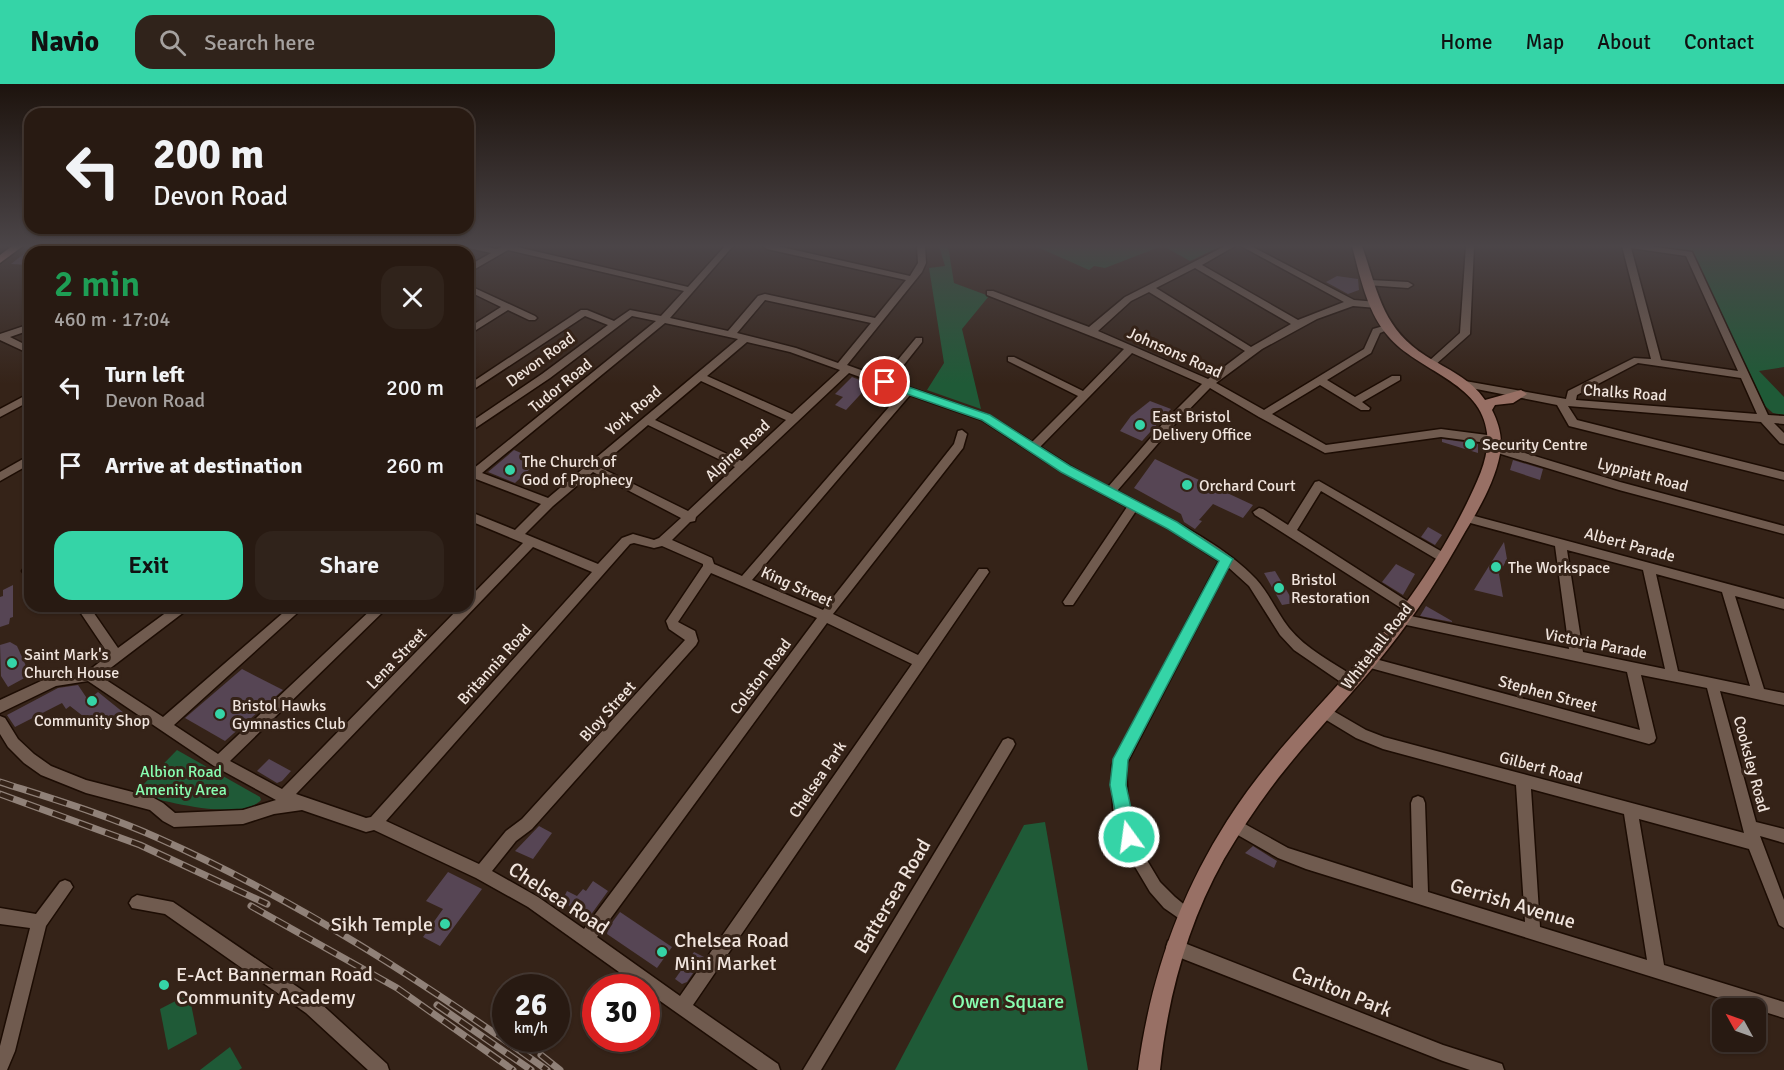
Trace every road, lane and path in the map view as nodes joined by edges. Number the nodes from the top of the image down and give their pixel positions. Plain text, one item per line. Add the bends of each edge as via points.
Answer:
1 (476, 292) edge
2 (686, 292) edge
3 (902, 292) edge
4 (990, 292) dead end
5 (1142, 292) edge
6 (1156, 292) edge
7 (1243, 292) edge
8 (1331, 292) edge
9 (1373, 292) edge
10 (1467, 292) edge
11 (1638, 292) edge
12 (1706, 292) edge
13 (1352, 303) junction
14 (1377, 305) junction
15 (507, 307) junction
16 (532, 318) dead end
17 (664, 319) junction
18 (878, 322) junction
19 (614, 324) junction
20 (1298, 324) junction
21 (474, 328) edge
22 (1387, 328) junction
23 (24, 329) edge
24 (1093, 332) junction
25 (731, 334) junction
26 (1, 337) edge
27 (746, 338) junction
28 (913, 343) dead end
29 (24, 348) edge
30 (1131, 348) junction
31 (1253, 352) junction
32 (1011, 359) dead end
33 (1657, 362) junction
34 (1432, 363) junction
35 (844, 367) junction
36 (1743, 375) junction
37 (700, 377) junction
38 (1396, 378) dead end
39 (1320, 380) junction
40 (885, 382) junction
41 (1209, 383) junction
42 (1466, 384) junction
43 (474, 386) edge
44 (909, 390) junction
45 (1521, 394) junction
46 (1084, 395) junction
47 (24, 400) edge
48 (1354, 402) junction
49 (1565, 402) junction
50 (1365, 408) dead end
51 (1485, 411) junction
52 (0, 414) edge
53 (1263, 415) junction
54 (794, 419) junction
55 (646, 420) junction
56 (1765, 420) junction
57 (1784, 420) edge
58 (474, 425) edge
59 (962, 434) dead end
60 (1784, 440) edge
61 (1495, 444) junction
62 (1340, 447) joint
63 (1033, 448) junction
64 (24, 463) edge
65 (742, 466) junction
66 (591, 467) junction
67 (474, 470) edge
68 (474, 473) edge
69 (1784, 476) edge
70 (0, 477) edge
71 (1110, 492) junction
72 (549, 503) junction
73 (1134, 505) junction
74 (1259, 512) dead end
75 (691, 518) junction
76 (1467, 518) junction
77 (474, 520) edge
78 (1784, 530) edge
79 (1290, 532) junction
80 (517, 535) junction
81 (663, 541) junction
82 (531, 542) junction
83 (1560, 543) junction
84 (1442, 557) junction
85 (1226, 559) junction
86 (1648, 566) junction
87 (709, 567) junction
88 (600, 570) junction
89 (983, 572) dead end
90 (744, 580) junction
91 (1727, 588) junction
92 (474, 599) edge
93 (1069, 602) dead end
94 (1784, 604) edge
95 (86, 612) edge
96 (176, 612) edge
97 (292, 612) edge
98 (377, 612) edge
99 (462, 612) edge
100 (1405, 613) junction
101 (825, 616) junction
102 (117, 656) junction
103 (1577, 657) junction
104 (920, 662) junction
105 (1368, 662) junction
106 (1633, 668) junction
107 (90, 675) junction
108 (1673, 676) junction
109 (1350, 681) junction
110 (1712, 684) junction
111 (1759, 694) junction
112 (1784, 699) edge
113 (0, 707) edge
114 (1323, 711) junction
115 (0, 722) edge
116 (164, 725) junction
117 (1008, 744) dead end
118 (219, 762) junction
119 (1523, 780) junction
120 (277, 798) junction
121 (1418, 803) dead end
122 (1630, 810) junction
123 (375, 823) junction
124 (1234, 825) junction
125 (1750, 827) junction
126 (1784, 836) edge
127 (1754, 843) junction
128 (481, 873) junction
129 (65, 887) dead end
130 (1421, 897) junction
131 (137, 903) dead end
132 (0, 916) edge
133 (1186, 916) junction
134 (1784, 920) edge
135 (39, 922) junction
136 (1533, 932) junction
137 (586, 939) junction
138 (1174, 947) junction
139 (1657, 970) junction
140 (682, 1007) junction
141 (1784, 1010) edge
142 (0, 1066) edge
143 (381, 1070) edge
144 (772, 1070) edge
145 (811, 1070) edge
146 (1149, 1070) edge
147 (1496, 1070) edge

1 - 15 street
2 - 17 street, Tudor Road
3 - 18 street, Alpine Road
4 - 24 street, Johnsons Road
5 - 24 street via 1116,308
6 - 31 street
7 - 20 street
8 - 13 street
9 - 14 main road
10 - 34 street via 1465,334
11 - 33 street
12 - 36 street
13 - 14 street
13 - 20 street via 1320,312
14 - 22 main road
15 - 16 street
15 - 21 street
17 - 19 street, Devon Road via 633,313
17 - 25 street, Devon Road
17 - 67 street, Tudor Road
18 - 25 street via 765,297
18 - 35 street, Alpine Road
19 - 43 street via 584,312
19 - 58 street, Devon Road
20 - 31 street
22 - 34 main road via 1409,350
22 - 39 street via 1376,331 1368,351
23 - 26 street
24 - 30 street, Johnsons Road
25 - 27 street, Devon Road
26 - 29 street
27 - 35 street, Devon Road
27 - 37 street, York Road
28 - 40 street
30 - 41 street, Johnsons Road
30 - 46 street
31 - 41 street
32 - 46 street
33 - 36 street
33 - 49 street via 1637,360 1572,393
34 - 42 main road
35 - 40 street, Devon Road
35 - 54 street, Alpine Road
36 - 56 street
37 - 54 street
37 - 55 street, York Road
38 - 48 street
39 - 48 street
39 - 53 street
40 - 44 street, Devon Road
41 - 53 street, Johnsons Road
41 - 71 street
42 - 45 street, Chalks Road
42 - 51 main road
44 - 63 street, Devon Road via 986,418
44 - 90 street
45 - 49 street, Chalks Road
45 - 51 main road via 1491,401
46 - 63 street
47 - 52 street
48 - 50 street
49 - 56 street, Chalks Road
49 - 69 street via 1573,423
51 - 61 main road
53 - 62 street, Johnsons Road via 1323,448
54 - 65 street, Alpine Road
55 - 65 street
55 - 66 street, York Road
56 - 57 street, Chalks Road
56 - 60 street
59 - 101 street, Colston Road via 959,444
61 - 62 street, Lyppiatt Road via 1441,433
61 - 76 main road, Whitehall Road via 1483,487
61 - 78 street, Lyppiatt Road via 1619,486
63 - 71 street, Devon Road
64 - 70 street
65 - 75 street, Alpine Road
66 - 72 street, York Road
66 - 75 street
68 - 72 street
71 - 73 street, Devon Road
72 - 80 street, York Road
73 - 85 street, Devon Road
73 - 93 street
74 - 79 street
75 - 81 street, Alpine Road
76 - 83 street, Albert Parade
76 - 84 main road, Whitehall Road
77 - 80 street
79 - 84 street via 1319,484
79 - 100 street
80 - 82 street
81 - 87 street, King Street via 700,556 708,561
81 - 88 street, Britannia Road via 654,544 629,539
82 - 88 street
82 - 92 street, Lena Street
83 - 86 street, Albert Parade
83 - 103 street
84 - 100 main road, Whitehall Road
85 - 109 street, Devon Road via 1253,583 1298,646
85 - 133 street via 1119,765 1120,802 1137,858 1160,896
86 - 91 street, Albert Parade
86 - 108 street
87 - 90 street, King Street
87 - 128 street, Bloy Street via 672,621 691,635 692,641
88 - 123 street, Britannia Road
89 - 104 street, Chelsea Park
90 - 101 street, King Street
91 - 94 street, Albert Parade
91 - 111 street
95 - 102 street
96 - 102 street
97 - 116 street
98 - 118 street
99 - 120 street, Lena Street
100 - 103 street, Victoria Parade
100 - 105 main road, Whitehall Road
101 - 104 street, King Street
101 - 137 street, Colston Road
102 - 107 street
103 - 106 street, Victoria Parade
104 - 140 street, Chelsea Park
105 - 106 street, Stephen Street via 1649,738
105 - 109 main road, Whitehall Road
106 - 108 street, Victoria Parade
107 - 113 street via 72,674 45,683
107 - 116 street
108 - 110 street, Victoria Parade
109 - 114 main road, Whitehall Road
110 - 111 street, Victoria Parade
110 - 125 street, Cooksley Road
111 - 112 street, Victoria Parade
114 - 119 street, Gilbert Road via 1383,743
114 - 124 main road, Whitehall Road
115 - 120 street, Lena Street via 25,758 39,769 86,787 155,805 174,820 254,814
116 - 118 street
117 - 145 street, Battersea Road
118 - 120 street
119 - 122 street, Gilbert Road
119 - 136 street
120 - 123 street, Chelsea Road via 366,825
121 - 130 street
122 - 127 street, Gilbert Road
122 - 139 street
123 - 128 street, Chelsea Road
124 - 130 street, Gerrish Avenue via 1306,862
124 - 133 main road, Whitehall Road
125 - 126 street
125 - 127 street, Cooksley Road
127 - 134 street, Cooksley Road
128 - 137 street, Chelsea Road via 533,902
129 - 135 street
130 - 136 street, Gerrish Avenue
131 - 143 street via 168,907 312,1007
132 - 135 street
133 - 138 main road, Whitehall Road
135 - 142 street
136 - 139 street, Gerrish Avenue
137 - 140 street, Chelsea Road
138 - 146 main road, Whitehall Road via 1160,993
138 - 147 street, Carlton Park via 1443,1053
139 - 141 street, Gerrish Avenue
140 - 144 street, Chelsea Road

